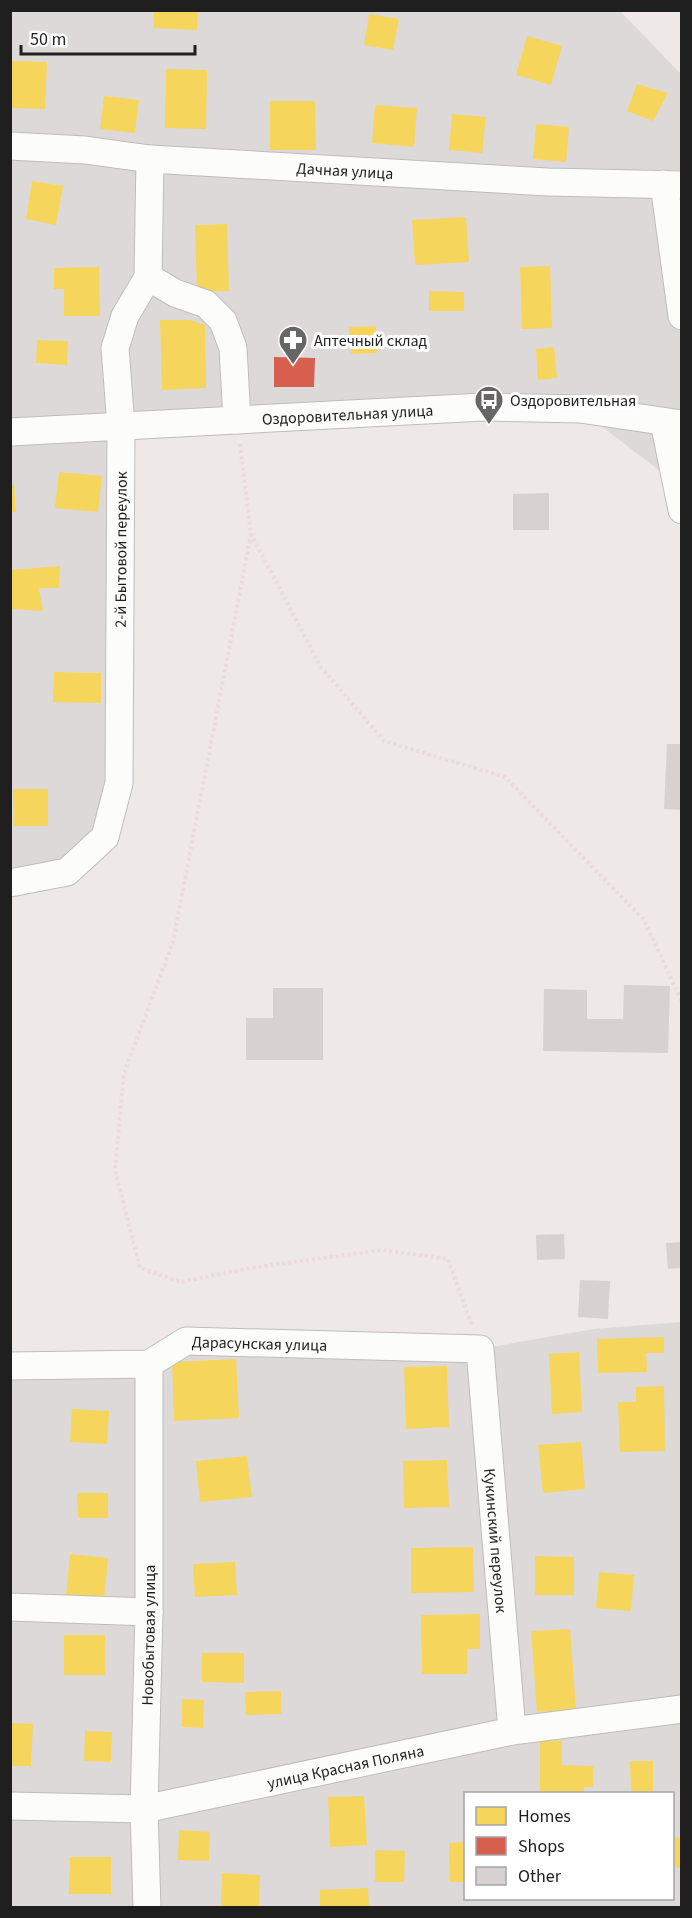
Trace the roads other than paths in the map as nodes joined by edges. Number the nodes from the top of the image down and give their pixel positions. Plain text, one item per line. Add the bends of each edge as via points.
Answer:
1 (10, 146) edge
2 (150, 159) junction
3 (673, 185) edge
4 (148, 277) junction
5 (681, 316) edge
6 (237, 420) junction
7 (672, 423) edge
8 (121, 426) junction
9 (10, 432) edge
10 (681, 510) edge
11 (10, 883) edge
12 (480, 1348) joint
13 (149, 1364) junction
14 (10, 1366) edge
15 (10, 1606) edge
16 (149, 1612) junction
17 (681, 1709) edge
18 (512, 1731) junction
19 (10, 1806) edge
20 (144, 1809) junction
21 (147, 1908) edge

1 - 2 street, Дачная улица
2 - 3 street, Дачная улица via 548,182
2 - 4 street, 2-й Бытовой переулок
3 - 5 street
4 - 6 street via 175,293 206,304 223,321 233,348
4 - 8 street, 2-й Бытовой переулок via 125,316 114,348
6 - 7 street, Оздоровительная улица via 483,407 580,409
6 - 8 street, Оздоровительная улица
7 - 10 street
8 - 9 street, Оздоровительная улица
8 - 11 street, 2-й Бытовой переулок via 119,783 105,837 68,872
12 - 13 street, Дарасунская улица via 186,1341
12 - 18 street, Кукинский переулок
13 - 14 street
13 - 16 street, Новобытовая улица
15 - 16 street
16 - 20 street, Новобытовая улица
17 - 18 street, улица Красная Поляна
18 - 20 street, улица Красная Поляна
19 - 20 street, улица Красная Поляна
20 - 21 street, Новобытовая улица

